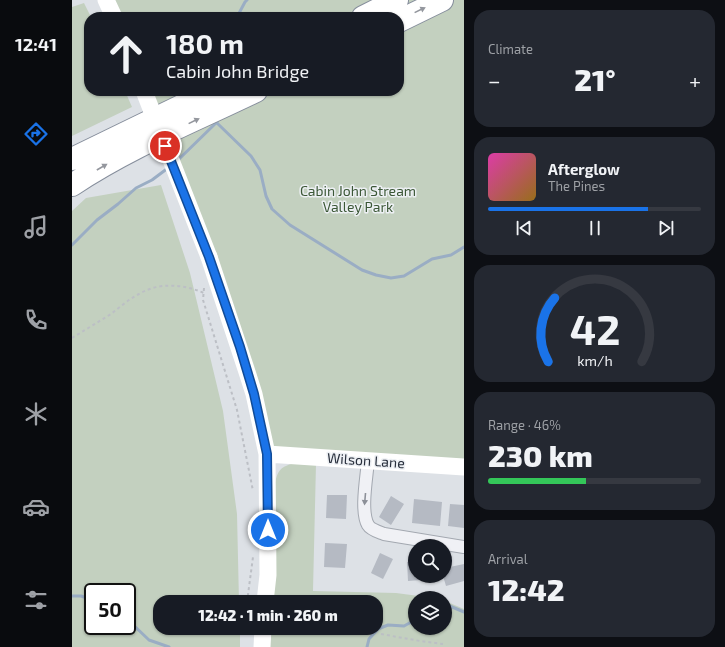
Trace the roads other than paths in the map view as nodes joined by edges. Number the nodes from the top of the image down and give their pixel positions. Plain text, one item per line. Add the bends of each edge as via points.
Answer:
1 (106, 0) edge
2 (397, 0) edge
3 (442, 0) edge
4 (112, 12) edge
5 (373, 12) edge
6 (404, 19) edge
7 (146, 96) edge
8 (204, 96) edge
9 (243, 96) edge
10 (129, 142) junction
11 (72, 160) edge
12 (72, 185) edge
13 (267, 454) junction
14 (368, 460) junction
15 (464, 467) edge
16 (464, 547) edge
17 (266, 595) edge
18 (263, 635) edge
19 (262, 647) edge

1 - 4 main road
2 - 5 highway
6 -> 3 highway
7 - 13 main road, bridge via 209,257 254,394
8 - 10 highway
10 -> 9 highway
10 - 11 highway
12 -> 10 highway via 106,164
13 - 14 main road, Wilson Lane
13 - 17 main road via 268,575
14 - 15 main road, Wilson Lane
14 -> 16 street via 364,508 368,525 384,534
18 - 19 main road

